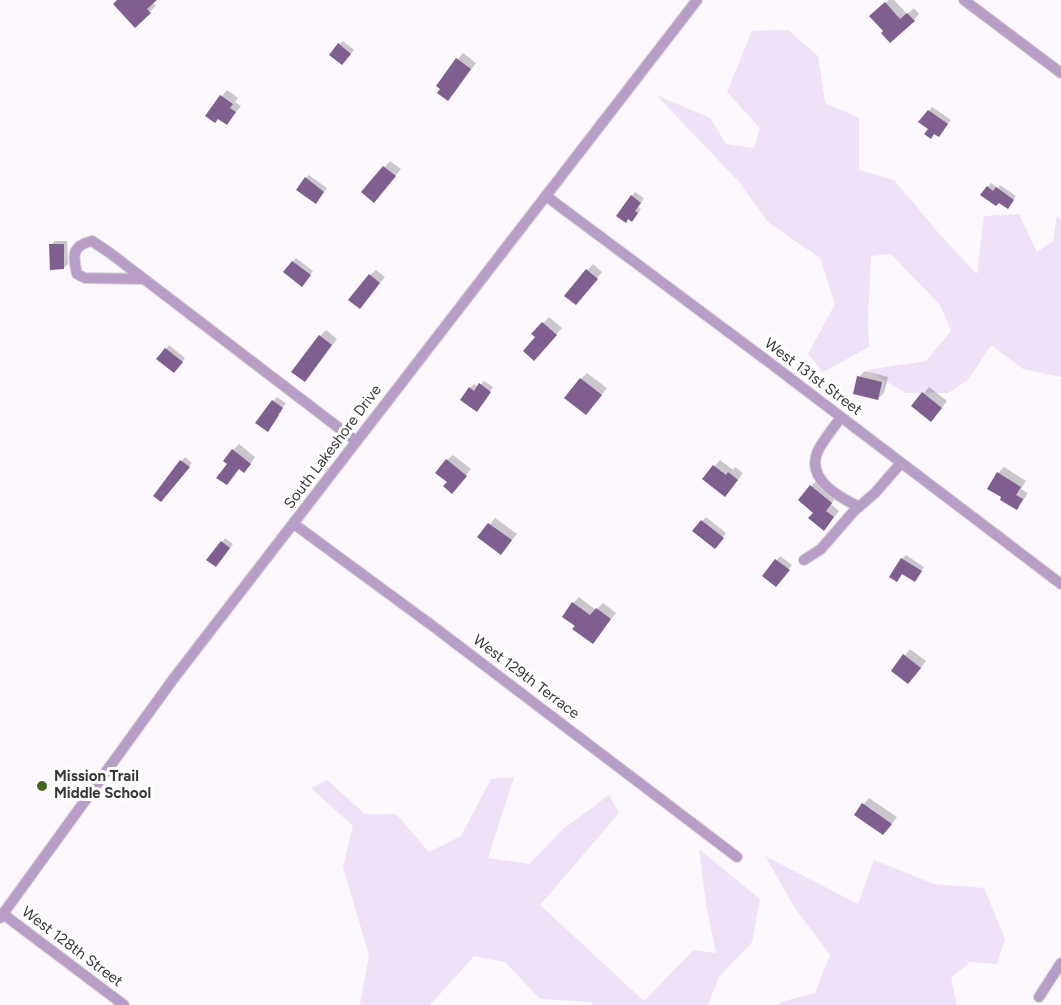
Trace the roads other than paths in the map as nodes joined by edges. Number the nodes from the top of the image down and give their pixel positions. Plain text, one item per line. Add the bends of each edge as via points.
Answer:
1 (697, 0) edge
2 (964, 0) edge
3 (1061, 73) edge
4 (546, 196) junction
5 (143, 279) junction
6 (841, 417) junction
7 (356, 441) junction
8 (901, 463) junction
9 (859, 507) junction
10 (294, 524) junction
11 (804, 560) dead end
12 (1061, 584) edge
13 (737, 857) dead end
14 (1, 916) edge
15 (1061, 963) edge
16 (1039, 997) dead end
17 (124, 1005) edge

1 - 4 street, South Lakeshore Drive
2 - 3 street
4 - 6 street, West 131st Street
4 - 7 street, South Lakeshore Drive
5 - 5 street via 92,241 76,249 78,274 85,278
5 - 7 street
6 - 8 street, West 131st Street
6 - 9 street via 817,452 816,466 820,479 830,490
7 - 10 street, South Lakeshore Drive
8 - 9 street
8 - 12 street, West 131st Street
9 - 11 street via 821,549
10 - 13 street, West 129th Terrace
10 - 14 street, South Lakeshore Drive via 174,678
14 - 17 street, West 128th Street
15 - 16 street

